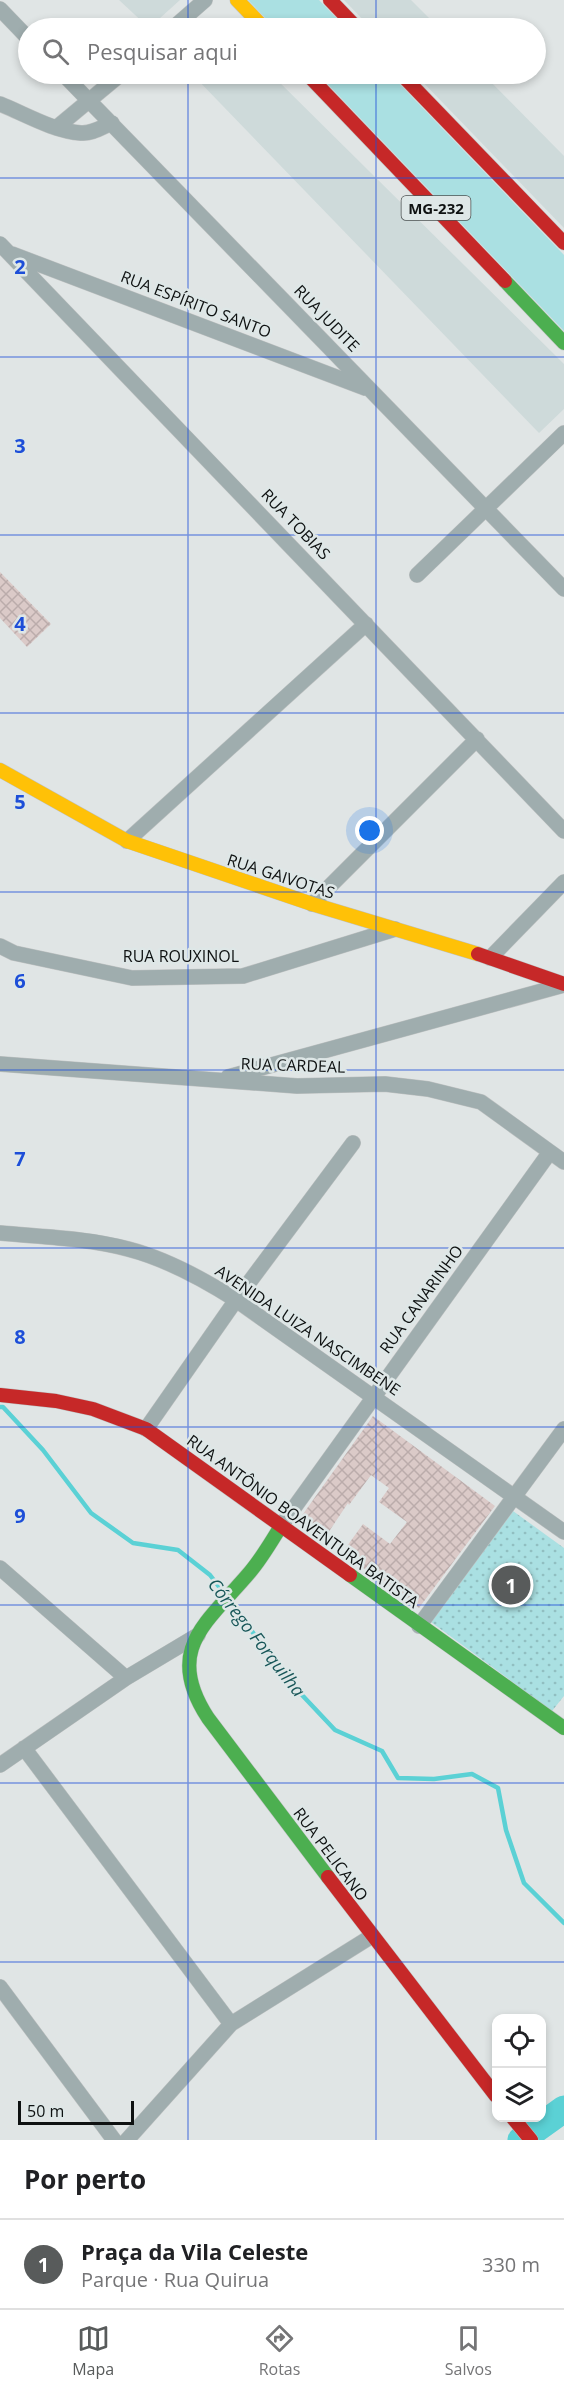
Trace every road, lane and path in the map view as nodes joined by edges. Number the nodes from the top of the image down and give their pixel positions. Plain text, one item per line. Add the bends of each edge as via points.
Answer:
1 (205, 0) edge
2 (237, 0) edge
3 (330, 0) edge
4 (0, 9) edge
5 (184, 18) edge
6 (254, 18) edge
7 (347, 18) edge
8 (18, 28) edge
9 (73, 84) edge
10 (110, 84) edge
11 (317, 84) edge
12 (411, 84) edge
13 (90, 101) junction
14 (0, 104) edge
15 (112, 123) junction
16 (56, 128) junction
17 (564, 243) edge
18 (4, 248) edge
19 (564, 343) edge
20 (371, 390) junction
21 (564, 433) edge
22 (486, 509) junction
23 (417, 575) dead end
24 (564, 589) edge
25 (366, 624) junction
26 (477, 739) junction
27 (0, 770) edge
28 (564, 831) edge
29 (127, 841) junction
30 (564, 882) edge
31 (312, 904) junction
32 (395, 929) junction
33 (0, 946) edge
34 (490, 958) junction
35 (564, 984) edge
36 (0, 1065) edge
37 (216, 1081) junction
38 (353, 1143) dead end
39 (550, 1152) junction
40 (564, 1162) edge
41 (0, 1233) edge
42 (236, 1300) junction
43 (0, 1395) edge
44 (373, 1396) junction
45 (146, 1429) junction
46 (564, 1430) edge
47 (514, 1497) junction
48 (281, 1526) junction
49 (564, 1532) edge
50 (0, 1568) edge
51 (211, 1618) joint
52 (419, 1626) junction
53 (198, 1635) junction
54 (126, 1678) junction
55 (561, 1721) edge
56 (24, 1748) junction
57 (0, 1765) edge
58 (372, 1936) junction
59 (0, 1987) edge
60 (231, 2024) junction
61 (492, 2091) edge
62 (516, 2122) edge
63 (114, 2140) edge
64 (127, 2140) edge
65 (531, 2140) edge

1 - 5 street
2 - 6 street
3 - 7 street
4 - 8 street
9 - 13 street, RUA JUDITE
10 - 13 street
11 - 19 street, MG-232
12 - 17 street
13 - 15 street, RUA JUDITE
13 - 16 street
14 - 16 street
15 - 16 street via 93,132
15 - 20 street, RUA JUDITE
18 - 20 street, RUA ESPÍRITO SANTO
18 - 25 street, RUA TOBIAS
20 - 22 street, RUA JUDITE
21 - 22 street
22 - 23 street
22 - 24 street, RUA JUDITE
25 - 26 street, RUA TOBIAS
25 - 29 street
26 - 28 street, RUA TOBIAS
26 - 31 street
27 - 29 street, RUA GAIVOTAS
29 - 31 street, RUA GAIVOTAS
30 - 34 street
31 - 32 street, RUA GAIVOTAS
32 - 33 street, RUA ROUXINOL via 243,976 132,978 14,953
32 - 34 street, RUA GAIVOTAS
34 - 35 street, RUA GAIVOTAS
35 - 37 street
36 - 37 street, RUA CARDEAL
37 - 39 street, RUA CARDEAL via 297,1086 384,1084 428,1089 481,1102
38 - 42 street
39 - 40 street, RUA CARDEAL
39 - 44 street, RUA CANARINHO
41 - 42 street, AVENIDA LUIZA NASCIMBENE via 128,1249 181,1269
42 - 44 street, AVENIDA LUIZA NASCIMBENE
42 - 45 street
43 - 45 street, RUA ANTÔNIO BOAVENTURA BATISTA via 86,1406
44 - 47 street, AVENIDA LUIZA NASCIMBENE
44 - 48 street, RUA CANARINHO
45 - 48 street, RUA ANTÔNIO BOAVENTURA BATISTA
46 - 47 street
47 - 49 street, AVENIDA LUIZA NASCIMBENE
47 - 52 street
48 - 51 street, RUA CANARINHO via 262,1557
48 - 52 street, RUA ANTÔNIO BOAVENTURA BATISTA
50 - 54 street
51 - 53 street, RUA PELICANO
52 - 55 street, RUA ANTÔNIO BOAVENTURA BATISTA
53 - 54 street
53 - 58 street, RUA PELICANO via 188,1667 202,1711
54 - 56 street
56 - 57 street
56 - 60 street
58 - 60 street
58 - 61 street, RUA PELICANO
59 - 63 street
60 - 64 street
62 - 65 street

